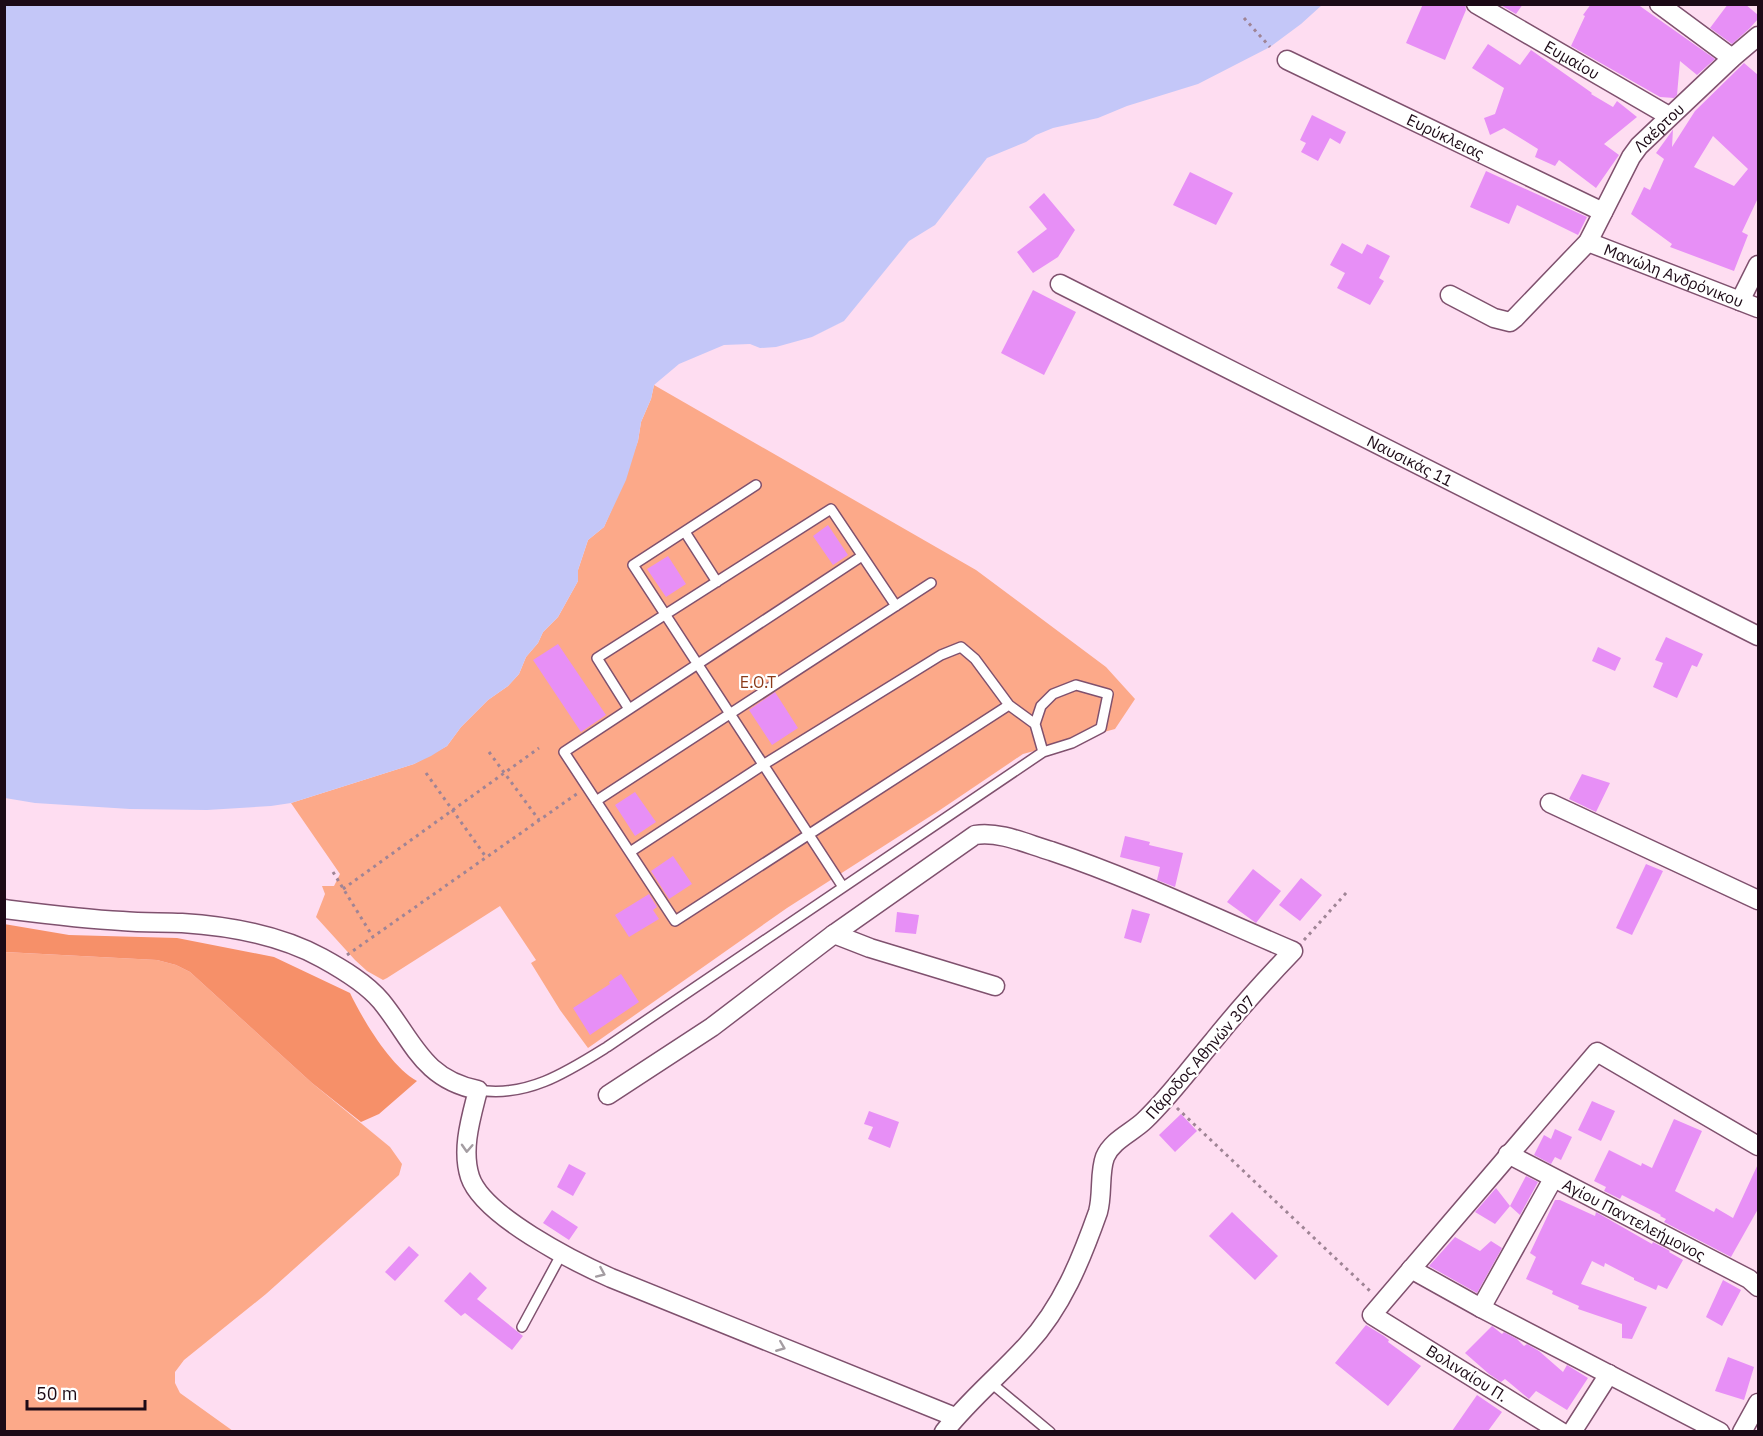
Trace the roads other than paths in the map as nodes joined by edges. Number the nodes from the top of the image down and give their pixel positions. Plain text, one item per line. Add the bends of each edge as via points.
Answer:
1 (1476, 4) edge
2 (1659, 4) edge
3 (1758, 36) edge
4 (1732, 58) junction
5 (1287, 60) dead end
6 (1669, 116) junction
7 (1603, 212) junction
8 (1588, 242) junction
9 (1758, 265) edge
10 (1060, 284) dead end
11 (1450, 295) dead end
12 (1740, 301) junction
13 (1758, 308) edge
14 (756, 485) dead end
15 (685, 532) junction
16 (862, 556) junction
17 (717, 582) junction
18 (931, 583) dead end
19 (896, 606) junction
20 (665, 615) junction
21 (1758, 636) edge
22 (698, 664) junction
23 (1009, 705) junction
24 (629, 709) junction
25 (730, 713) junction
26 (1035, 724) junction
27 (1043, 752) junction
28 (763, 765) junction
29 (596, 801) junction
30 (1550, 802) dead end
31 (809, 835) junction
32 (630, 852) junction
33 (843, 887) junction
34 (1758, 900) edge
35 (4, 909) edge
36 (834, 934) junction
37 (995, 986) dead end
38 (478, 1090) junction
39 (608, 1095) dead end
40 (1758, 1146) edge
41 (1508, 1154) junction
42 (1553, 1179) junction
43 (562, 1253) junction
44 (1411, 1269) junction
45 (1758, 1287) edge
46 (1481, 1308) junction
47 (522, 1327) dead end
48 (1609, 1374) junction
49 (990, 1382) junction
50 (1758, 1403) edge
51 (950, 1424) edge
52 (1050, 1431) edge
53 (1561, 1431) edge
54 (1572, 1431) edge
55 (1720, 1431) edge
56 (1742, 1431) edge

1 - 6 street, Ευμαίου
2 - 4 street
3 - 4 street, Λαέρτου
4 - 6 street, Λαέρτου
5 - 7 street, Ευρύκλειας
6 - 7 street, Λαέρτου via 1631,157
7 - 8 street, Λαέρτου
8 - 11 street, Λαέρτου via 1510,322
8 - 12 street, Μανώλη Ανδρόνικου
9 - 12 street
10 - 21 street, Ναυσικάς 11
12 - 13 street, Μανώλη Ανδρόνικου
14 - 15 lane
15 - 17 lane
15 - 20 lane via 633,565
16 - 17 lane via 831,509
16 - 19 lane
16 - 22 lane
17 - 20 lane
18 - 19 lane
19 - 25 lane
20 - 22 lane
20 - 24 lane via 597,658
22 - 24 lane
22 - 25 lane
23 - 26 lane
23 - 28 lane via 961,646
23 - 31 lane
24 - 29 lane via 564,752
25 - 28 lane
25 - 29 lane
26 - 27 lane
26 - 27 lane via 1041,706 1053,694 1076,685 1108,694 1101,729
27 - 33 lane
28 - 31 lane
28 - 32 lane
29 - 32 lane
30 - 34 street
31 - 32 lane via 675,921
31 - 33 lane
33 - 38 lane via 607,1047 555,1077 509,1092
35 - 38 street via 182,923 238,930 289,944 362,984 378,998 438,1074 456,1085
36 - 37 street
36 - 39 street via 712,1027
36 - 49 street, Πάροδος Αθηνών 307 via 966,840 984,833 1018,840 1122,877 1293,951 1223,1028 1167,1098 1107,1153 1098,1212 1064,1294 1028,1344
38 -> 43 street via 466,1149 473,1183 500,1213
40 - 41 street via 1597,1052
41 - 42 street, Αγίου Παντελεήμονος
41 - 44 street
42 - 45 street, Αγίου Παντελεήμονος
42 - 46 street
43 - 47 lane
43 -> 51 street via 584,1266
44 - 46 street
44 - 53 street, Βολιναίου Π. via 1377,1309
46 - 48 street
48 - 54 street
48 - 55 street
49 - 51 street, Πάροδος Αθηνών 307
49 - 52 lane
50 - 56 street

